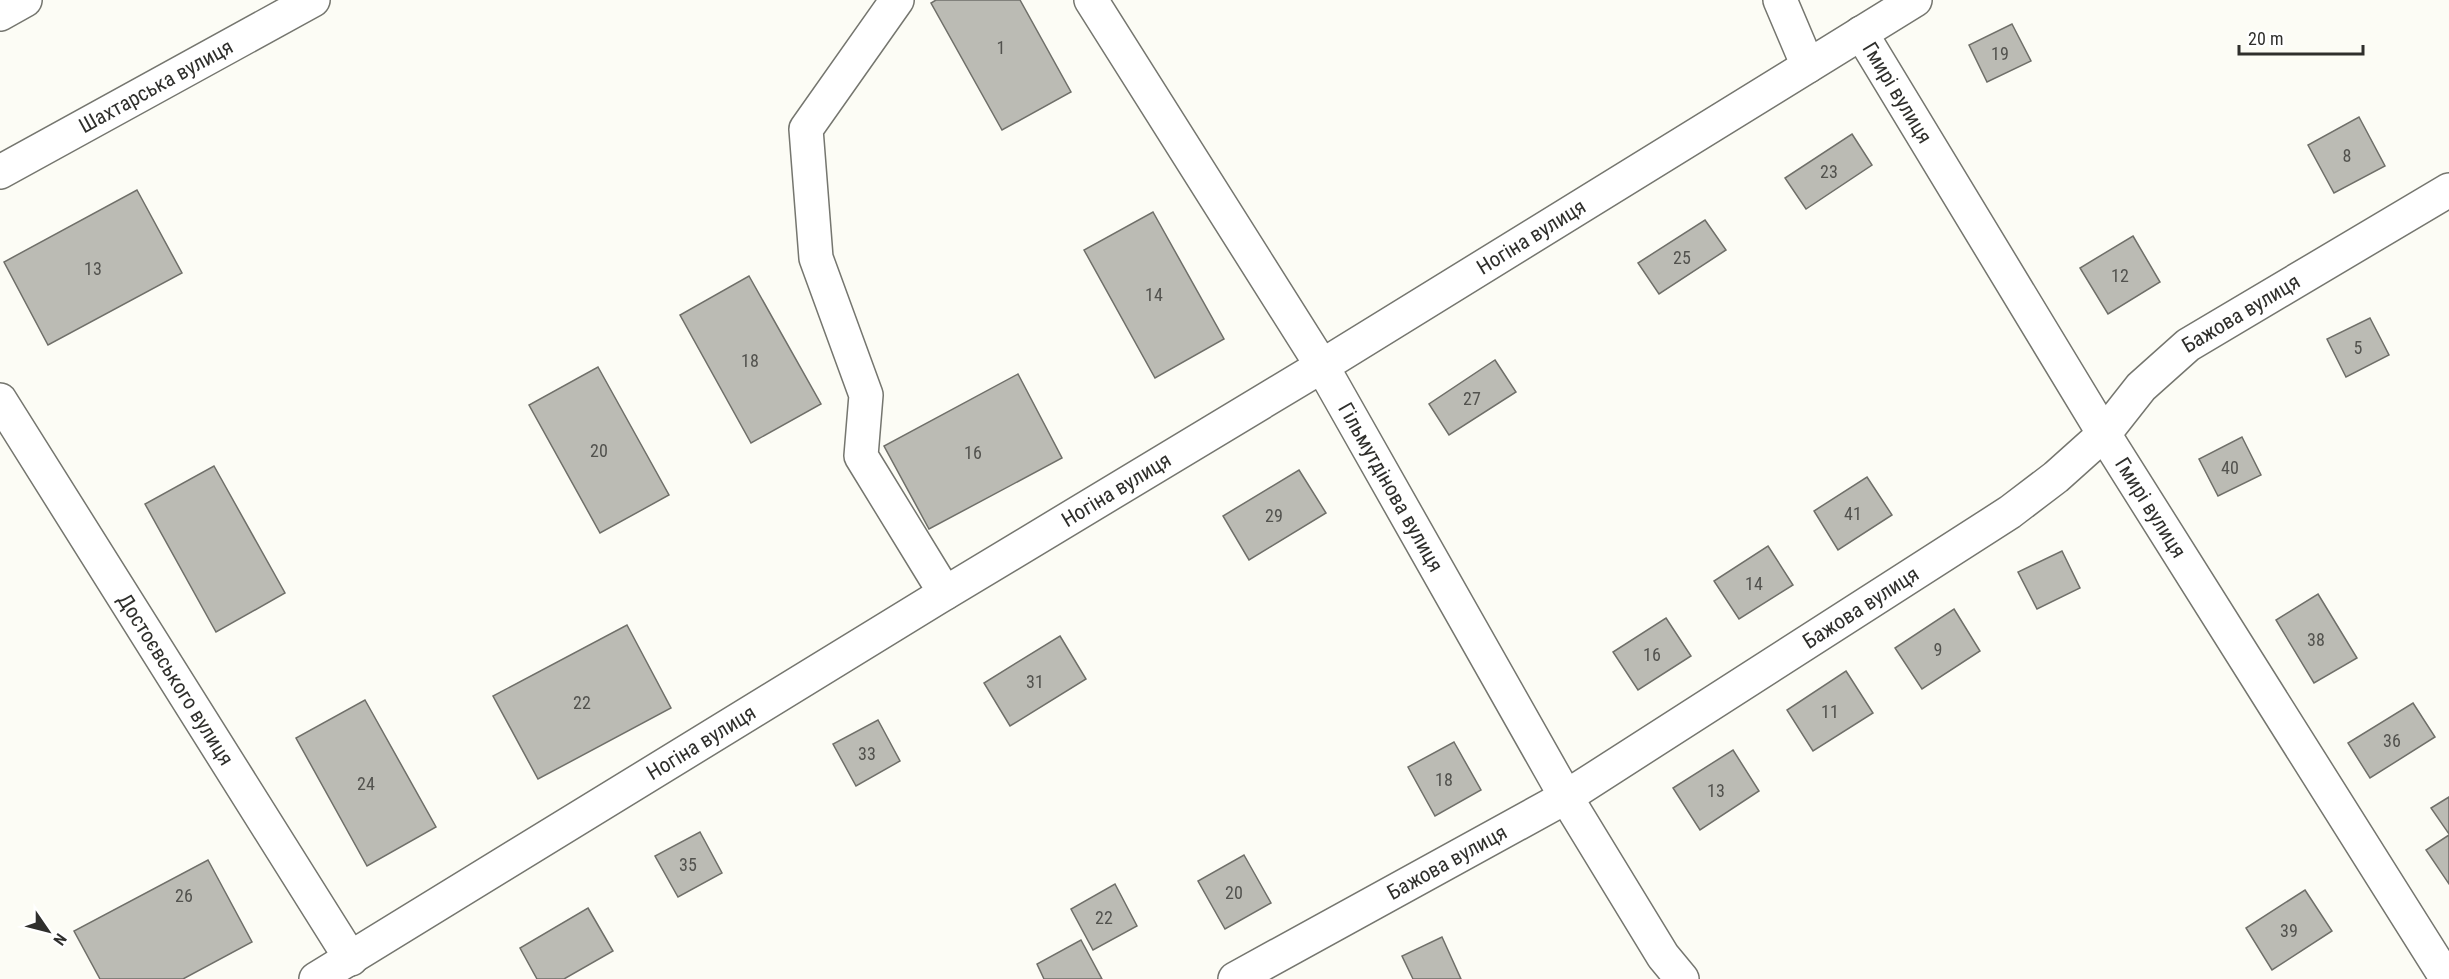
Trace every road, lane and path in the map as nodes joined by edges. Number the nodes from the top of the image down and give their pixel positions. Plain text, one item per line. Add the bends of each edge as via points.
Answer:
1 (25, 0) edge
2 (313, 0) edge
3 (897, 0) edge
4 (1091, 0) edge
5 (1780, 0) edge
6 (1915, 0) edge
7 (0, 14) edge
8 (1861, 33) junction
9 (1808, 66) junction
10 (0, 172) edge
11 (2449, 190) edge
12 (1322, 366) junction
13 (0, 400) edge
14 (2104, 434) junction
15 (945, 593) junction
16 (1566, 797) junction
17 (351, 959) junction
18 (316, 979) edge
19 (1235, 979) edge
20 (1682, 979) edge
21 (2447, 979) edge

1 - 7 street
2 - 10 street, Шахтарська вулиця
3 - 15 street via 806,129 816,258 866,395 861,456
4 - 12 street, Гільмутдінова вулиця
5 - 9 street
6 - 8 street, Ногіна вулиця
8 - 9 street, Ногіна вулиця
8 - 14 street, Гмирі вулиця
9 - 12 street, Ногіна вулиця
11 - 14 street, Бажова вулиця via 2188,345 2140,387
12 - 15 street, Ногіна вулиця
12 - 16 street, Гільмутдінова вулиця
13 - 17 street, Достоєвського вулиця
14 - 16 street, Бажова вулиця via 2010,512
14 - 21 street, Гмирі вулиця
15 - 17 street, Ногіна вулиця
16 - 19 street, Бажова вулиця
16 - 20 street, Гільмутдінова вулиця via 1663,956
17 - 18 street, Ногіна вулиця

